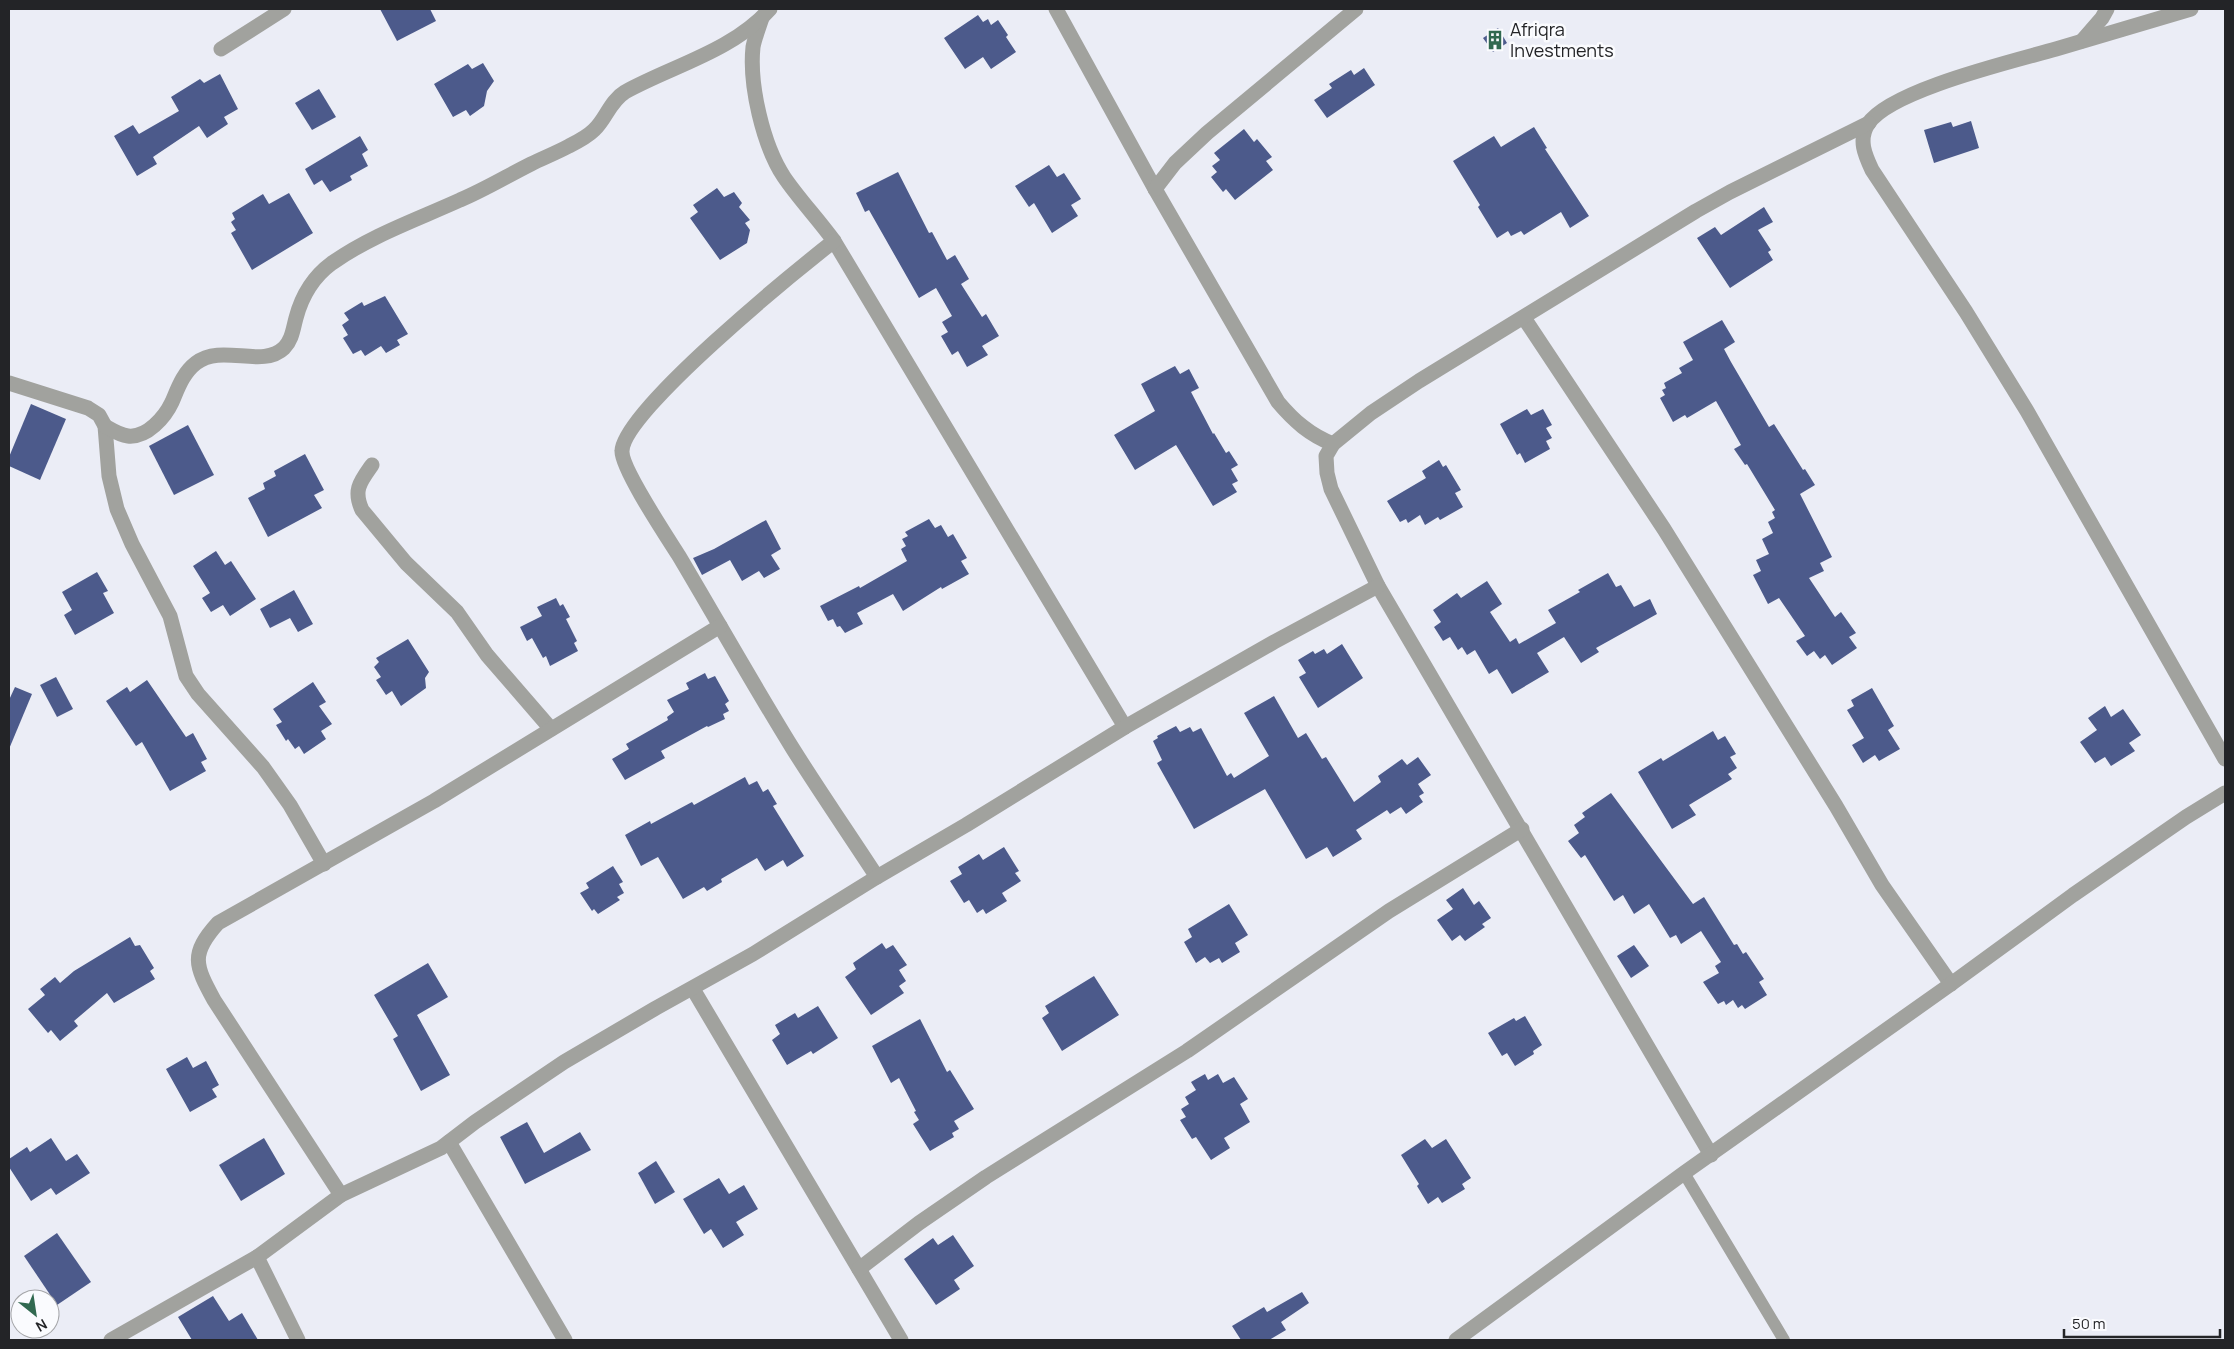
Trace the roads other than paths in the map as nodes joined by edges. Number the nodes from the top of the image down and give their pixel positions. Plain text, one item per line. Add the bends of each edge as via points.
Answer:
1 (284, 9) edge
2 (1056, 9) edge
3 (1356, 9) edge
4 (2106, 9) edge
5 (2191, 9) edge
6 (766, 12) edge
7 (2082, 41) junction
8 (221, 49) dead end
9 (1869, 123) junction
10 (1155, 189) junction
11 (834, 241) junction
12 (1524, 318) junction
13 (9, 383) edge
14 (104, 426) junction
15 (1333, 444) junction
16 (372, 465) dead end
17 (1378, 586) junction
18 (720, 626) junction
19 (1125, 727) junction
20 (551, 729) junction
21 (2225, 759) edge
22 (2225, 793) edge
23 (1522, 829) junction
24 (324, 864) junction
25 (877, 877) junction
26 (1951, 984) junction
27 (693, 988) junction
28 (449, 1142) junction
29 (1711, 1155) junction
30 (1684, 1173) junction
31 (341, 1195) junction
32 (257, 1258) junction
33 (859, 1268) junction
34 (111, 1340) edge
35 (298, 1340) edge
36 (565, 1340) edge
37 (901, 1340) edge
38 (1456, 1340) edge
39 (1784, 1340) edge

1 - 8 street
2 - 10 street
3 - 10 street via 1207,134 1175,164
4 - 7 street
5 - 7 street
6 - 11 street via 754,45 752,62 759,112 784,176
6 - 14 street via 727,43 620,95 594,130 569,146 460,200 372,238 331,264 306,291 292,334 277,354 261,357 211,356 196,363 185,374 171,404 149,429 127,436
7 - 9 street via 1931,88 1881,110
9 - 12 street via 1730,192
9 - 21 street via 1862,137 1872,170 2027,411
10 - 15 street via 1278,402 1309,433
11 - 18 street via 778,285 665,389 636,421 622,450 625,464
11 - 19 street
12 - 15 street via 1419,381 1371,413
12 - 26 street via 1664,529 1882,885
13 - 14 street via 94,410
14 - 24 street via 109,476 117,509 170,616 186,676 263,767 290,805
15 - 17 street via 1326,456 1331,488
16 - 20 street via 357,490 362,510 406,563 457,612 487,655
17 - 19 street
17 - 23 street
18 - 20 street
18 - 25 street via 793,750
19 - 25 street
20 - 24 street
22 - 26 street via 2132,854
23 - 29 street
23 - 33 street via 1389,911 1195,1045 986,1177
24 - 31 street via 218,923 204,938 198,955 199,973 214,1000
25 - 27 street
26 - 29 street
27 - 28 street via 564,1062
27 - 33 street
28 - 31 street via 431,1154
28 - 36 street
29 - 30 street
30 - 38 street
30 - 39 lane
31 - 32 street
32 - 34 street
32 - 35 street
33 - 37 street

